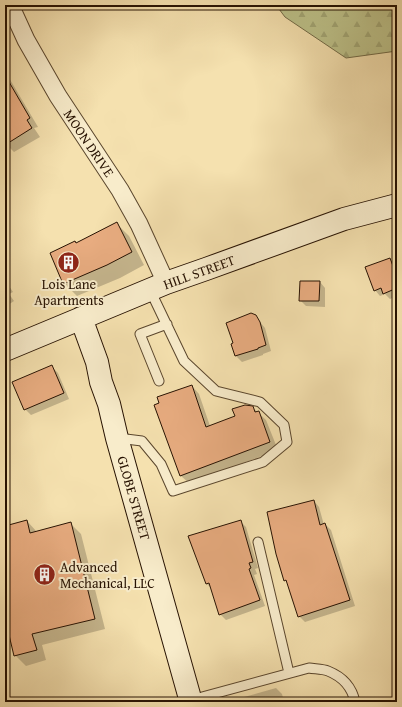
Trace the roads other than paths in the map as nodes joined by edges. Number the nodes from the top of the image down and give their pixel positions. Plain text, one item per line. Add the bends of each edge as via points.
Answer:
1 (10, 5) edge
2 (397, 205) edge
3 (158, 286) junction
4 (81, 318) junction
5 (166, 324) junction
6 (5, 350) edge
7 (159, 381) dead end
8 (117, 438) junction
9 (258, 542) dead end
10 (289, 673) junction
11 (220, 692) junction
12 (191, 701) edge
13 (222, 702) edge
14 (355, 702) edge

1 - 3 street, MOON DRIVE via 26,40 58,96 132,210 139,224
2 - 3 street, HILL STREET via 330,224
3 - 4 street, HILL STREET
3 - 5 lane
4 - 6 street, HILL STREET
4 - 8 street, GLOBE STREET via 97,362
5 - 7 lane via 140,334
5 - 8 lane via 184,361 216,391 260,402 284,425 287,442 264,462 173,491 161,464 142,441
8 - 12 street, GLOBE STREET
9 - 10 lane
10 - 11 lane
10 - 14 lane via 309,668 328,671 348,684
11 - 12 lane
11 - 13 lane

